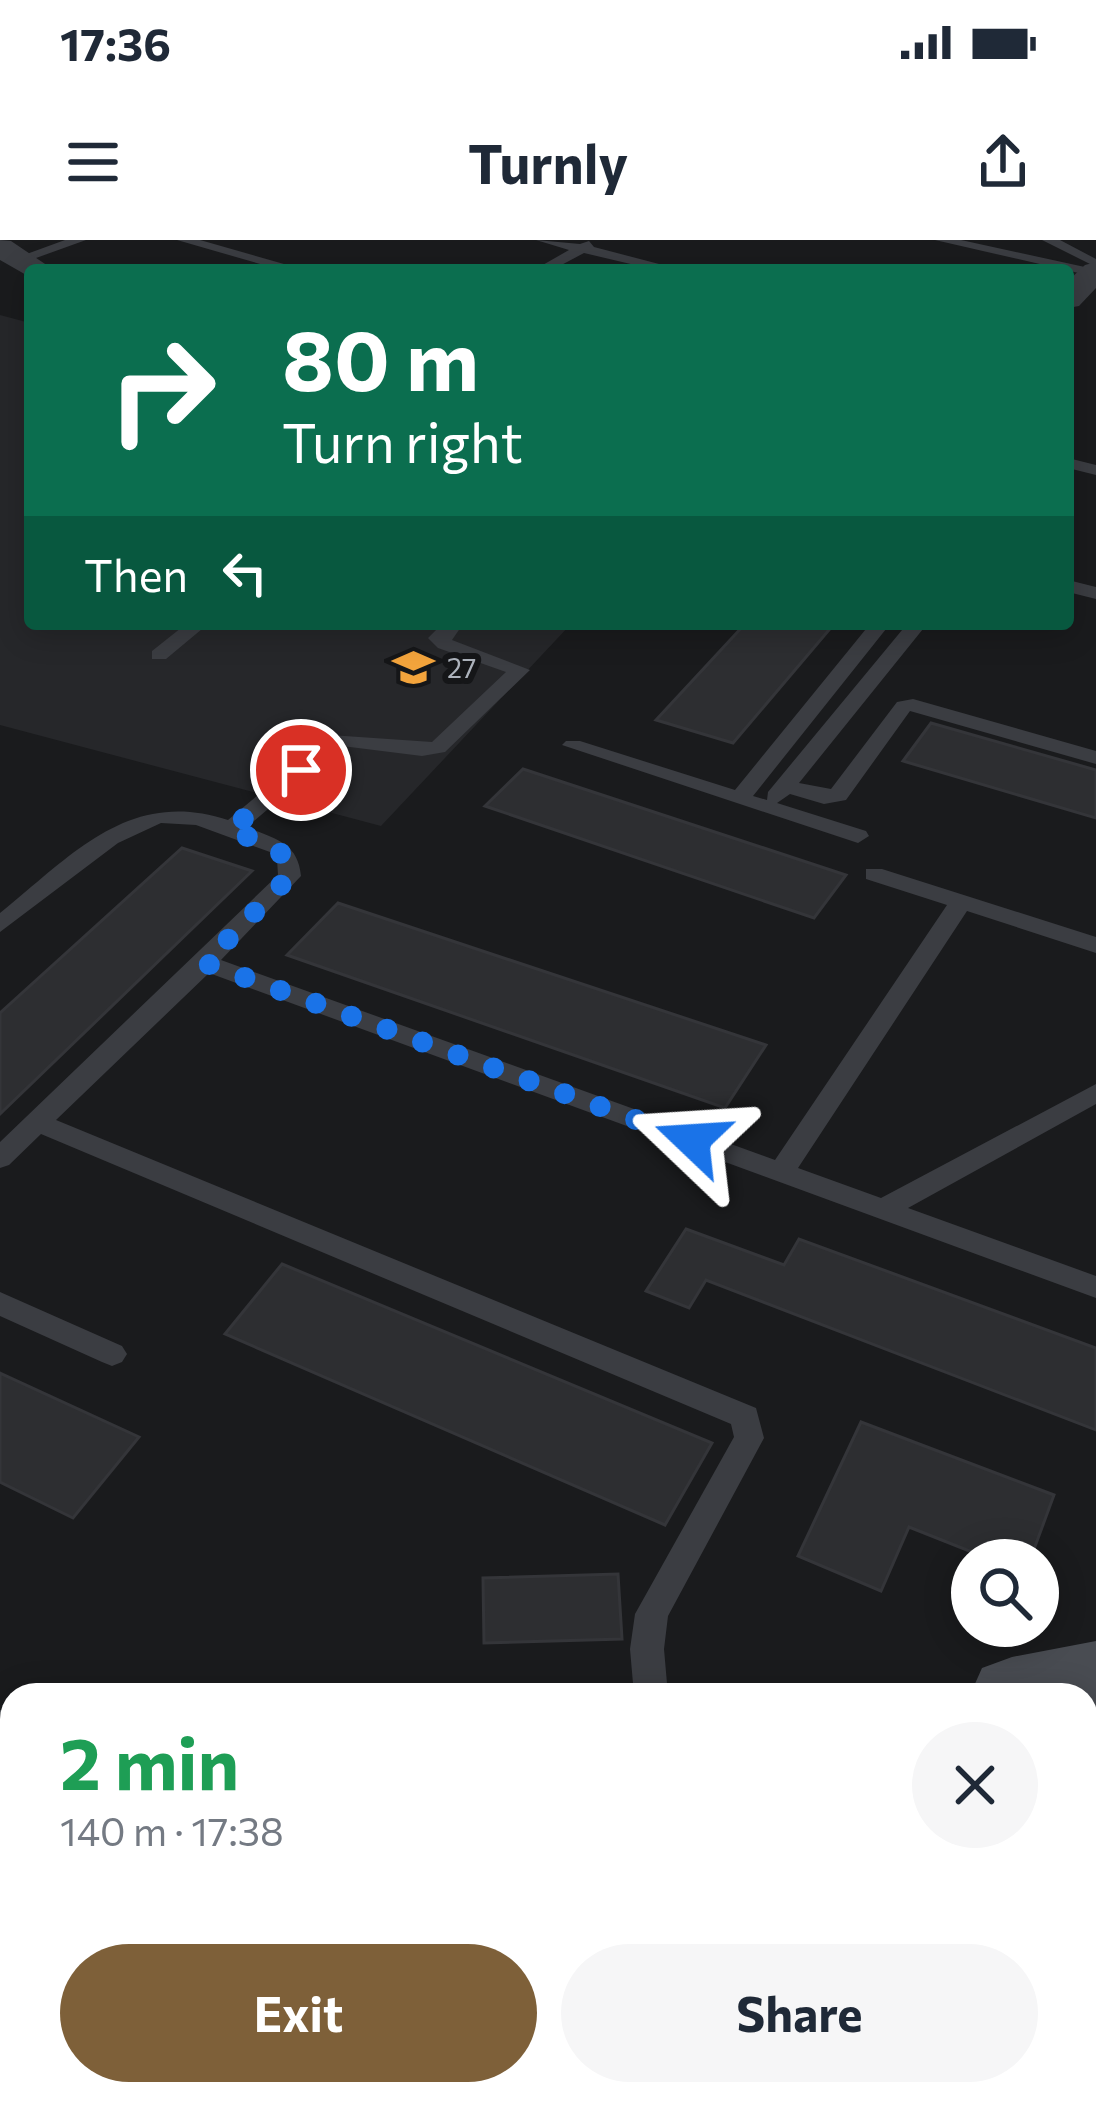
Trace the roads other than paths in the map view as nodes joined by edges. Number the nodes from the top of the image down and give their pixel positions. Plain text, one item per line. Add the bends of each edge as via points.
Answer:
1 (79, 240) edge
2 (184, 240) edge
3 (543, 240) edge
4 (598, 240) edge
5 (942, 240) edge
6 (1049, 240) edge
7 (582, 248) junction
8 (20, 259) edge
9 (275, 264) edge
10 (553, 264) edge
11 (650, 264) edge
12 (1064, 264) edge
13 (1095, 270) edge
14 (1074, 293) edge
15 (190, 630) edge
16 (447, 630) edge
17 (875, 630) edge
18 (912, 630) edge
19 (159, 655) dead end
20 (573, 745) dead end
21 (1096, 758) edge
22 (785, 786) junction
23 (740, 798) junction
24 (768, 807) junction
25 (229, 831) junction
26 (858, 836) dead end
27 (874, 874) dead end
28 (961, 902) junction
29 (0, 926) edge
30 (1096, 945) edge
31 (205, 963) junction
32 (1096, 1094) edge
33 (37, 1122) junction
34 (0, 1158) edge
35 (781, 1172) junction
36 (885, 1208) junction
37 (1096, 1287) edge
38 (0, 1303) edge
39 (112, 1354) dead end
40 (650, 1683) edge

1 - 8 lane
2 - 9 lane
3 - 7 lane
4 - 7 lane
5 - 12 lane
6 - 13 lane
7 - 10 lane
7 - 11 lane
13 - 14 street
15 - 19 lane
16 - 25 lane via 438,638 445,644 520,670 438,748 337,739
17 - 23 lane
18 - 22 lane
20 - 23 lane
21 - 22 lane via 914,705 904,706 838,795
22 - 24 lane
23 - 24 lane
24 - 26 lane
25 - 29 lane via 181,815 128,827
25 - 31 lane via 278,847 290,876
27 - 28 lane
28 - 30 lane
28 - 35 lane
31 - 33 lane
31 - 35 lane
32 - 36 lane
33 - 34 lane
33 - 40 lane via 745,1418 749,1438 652,1614
35 - 36 lane
36 - 37 lane
38 - 39 lane

